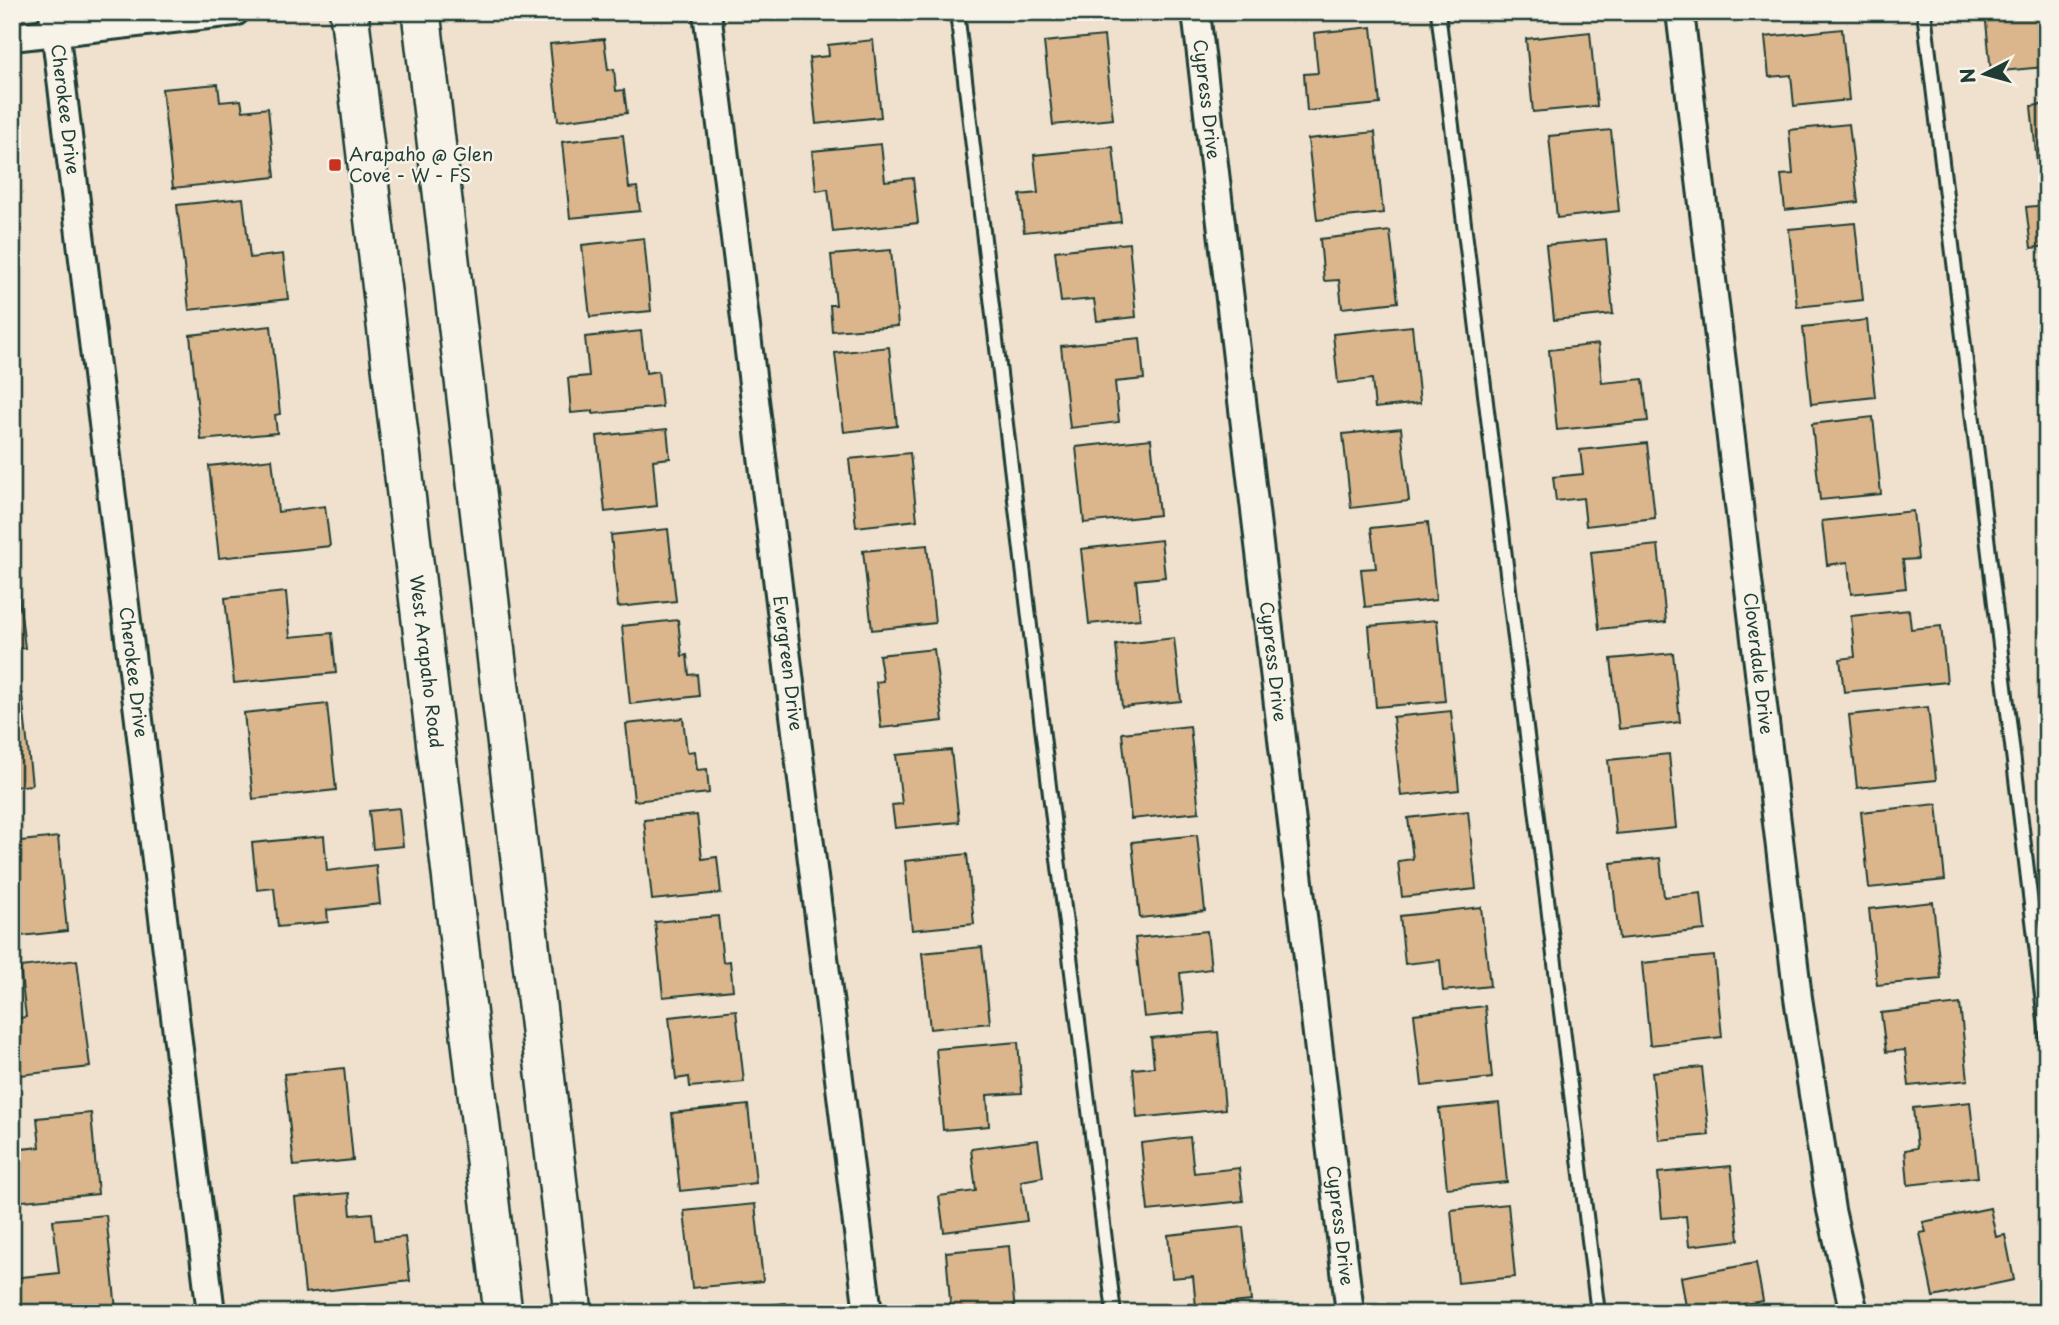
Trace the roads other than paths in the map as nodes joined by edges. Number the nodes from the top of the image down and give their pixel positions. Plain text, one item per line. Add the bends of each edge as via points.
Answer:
1 (235, 12) edge
2 (349, 12) edge
3 (421, 12) edge
4 (707, 12) edge
5 (957, 12) edge
6 (1196, 12) edge
7 (1438, 12) edge
8 (1680, 12) edge
9 (1924, 12) edge
10 (54, 22) edge
11 (12, 37) edge
12 (2047, 1037) edge
13 (211, 1313) edge
14 (503, 1313) edge
15 (573, 1313) edge
16 (868, 1313) edge
17 (1114, 1313) edge
18 (1350, 1313) edge
19 (1598, 1313) edge
20 (1854, 1313) edge

1 - 10 street
2 - 14 main road, West Arapaho Road
3 - 15 main road
4 - 16 street, Evergreen Drive
5 - 17 lane
6 - 18 street, Cypress Drive
7 - 19 lane
8 - 20 street, Cloverdale Drive via 1798,998 1831,1210
9 - 12 lane
10 - 11 street
10 - 13 street, Cherokee Drive

